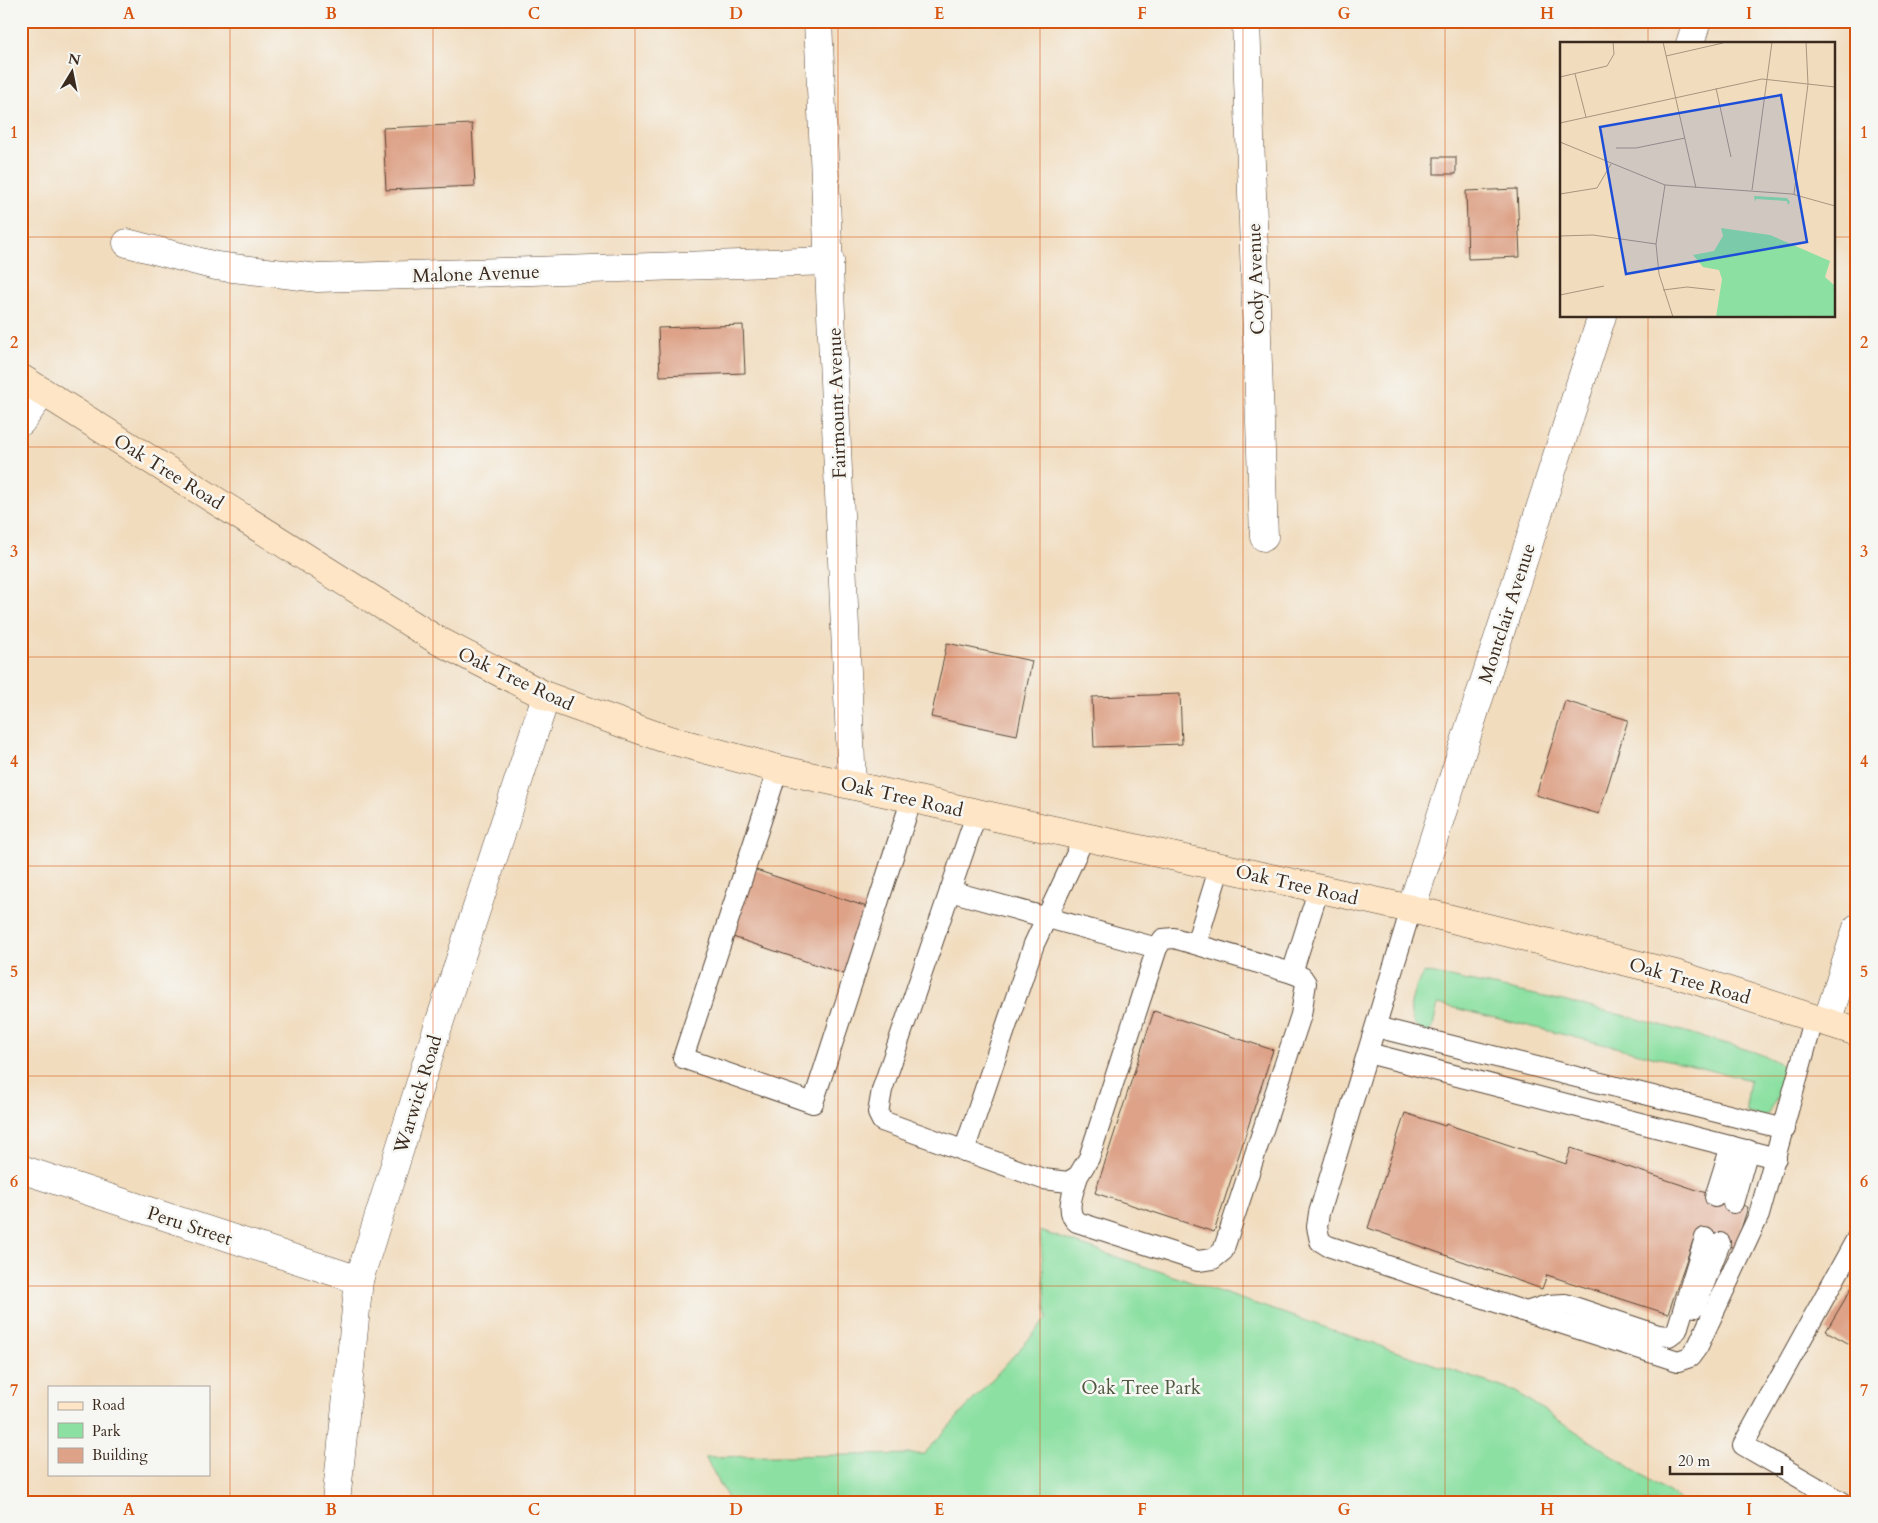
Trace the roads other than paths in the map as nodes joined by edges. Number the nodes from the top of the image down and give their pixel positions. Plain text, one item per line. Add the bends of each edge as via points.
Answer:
1 (818, 21) edge
2 (1246, 21) edge
3 (1697, 21) edge
4 (1691, 42) edge
5 (127, 242) dead end
6 (830, 261) junction
7 (1601, 318) edge
8 (32, 385) edge
9 (21, 422) edge
10 (1264, 537) dead end
11 (546, 696) junction
12 (778, 769) junction
13 (852, 785) junction
14 (912, 798) junction
15 (977, 812) junction
16 (1085, 836) junction
17 (1220, 866) junction
18 (1319, 888) junction
19 (950, 891) junction
20 (1411, 909) junction
21 (1047, 917) junction
22 (1857, 928) edge
23 (1196, 944) junction
24 (1157, 948) junction
25 (1292, 973) junction
26 (1820, 1019) junction
27 (1376, 1027) junction
28 (1857, 1032) edge
29 (1368, 1053) junction
30 (1785, 1130) junction
31 (1739, 1148) junction
32 (964, 1151) junction
33 (1776, 1158) junction
34 (21, 1169) edge
35 (1078, 1176) junction
36 (1724, 1200) dead end
37 (1857, 1238) edge
38 (1712, 1241) dead end
39 (359, 1280) junction
40 (1526, 1312) junction
41 (336, 1502) edge
42 (1842, 1502) edge

1 - 6 street, Fairmount Avenue
2 - 10 street, Cody Avenue
3 - 4 street
5 - 6 street, Malone Avenue via 216,266 318,278
6 - 13 street, Fairmount Avenue
7 - 20 street, Montclair Avenue
8 - 9 street
8 - 11 main road, Oak Tree Road via 437,640
11 - 12 main road, Oak Tree Road via 663,738
11 - 39 street, Warwick Road
12 - 13 main road, Oak Tree Road
12 - 14 lane via 683,1058 813,1103
13 - 14 main road, Oak Tree Road
14 - 15 main road, Oak Tree Road
15 - 16 main road, Oak Tree Road
15 - 19 lane
16 - 17 main road, Oak Tree Road
16 - 21 lane
17 - 18 main road, Oak Tree Road
17 - 23 lane
18 - 20 main road, Oak Tree Road
18 - 25 lane
19 - 21 lane
19 - 32 lane via 882,1090 878,1113 882,1121
20 - 26 main road, Oak Tree Road via 1676,974
20 - 27 lane
21 - 24 lane
21 - 32 lane via 1034,944
22 - 26 street
23 - 24 lane via 1169,938
23 - 25 lane
24 - 35 lane via 1089,1158
25 - 35 lane via 1302,977 1306,983 1304,1004 1223,1251 1213,1259 1198,1261 1077,1222 1070,1211
26 - 28 main road, Oak Tree Road
26 - 30 lane
27 - 29 lane
27 - 30 lane
29 - 31 lane
29 - 40 lane via 1319,1213 1320,1241
30 - 33 lane
31 - 33 lane
31 - 36 lane
32 - 35 lane via 1056,1182 1068,1182
33 - 40 lane via 1759,1215 1698,1346 1690,1356 1678,1361
34 - 39 street, Peru Street
37 - 42 lane via 1744,1445
38 - 40 lane via 1677,1330 1669,1336 1565,1304
39 - 41 street, Warwick Road

